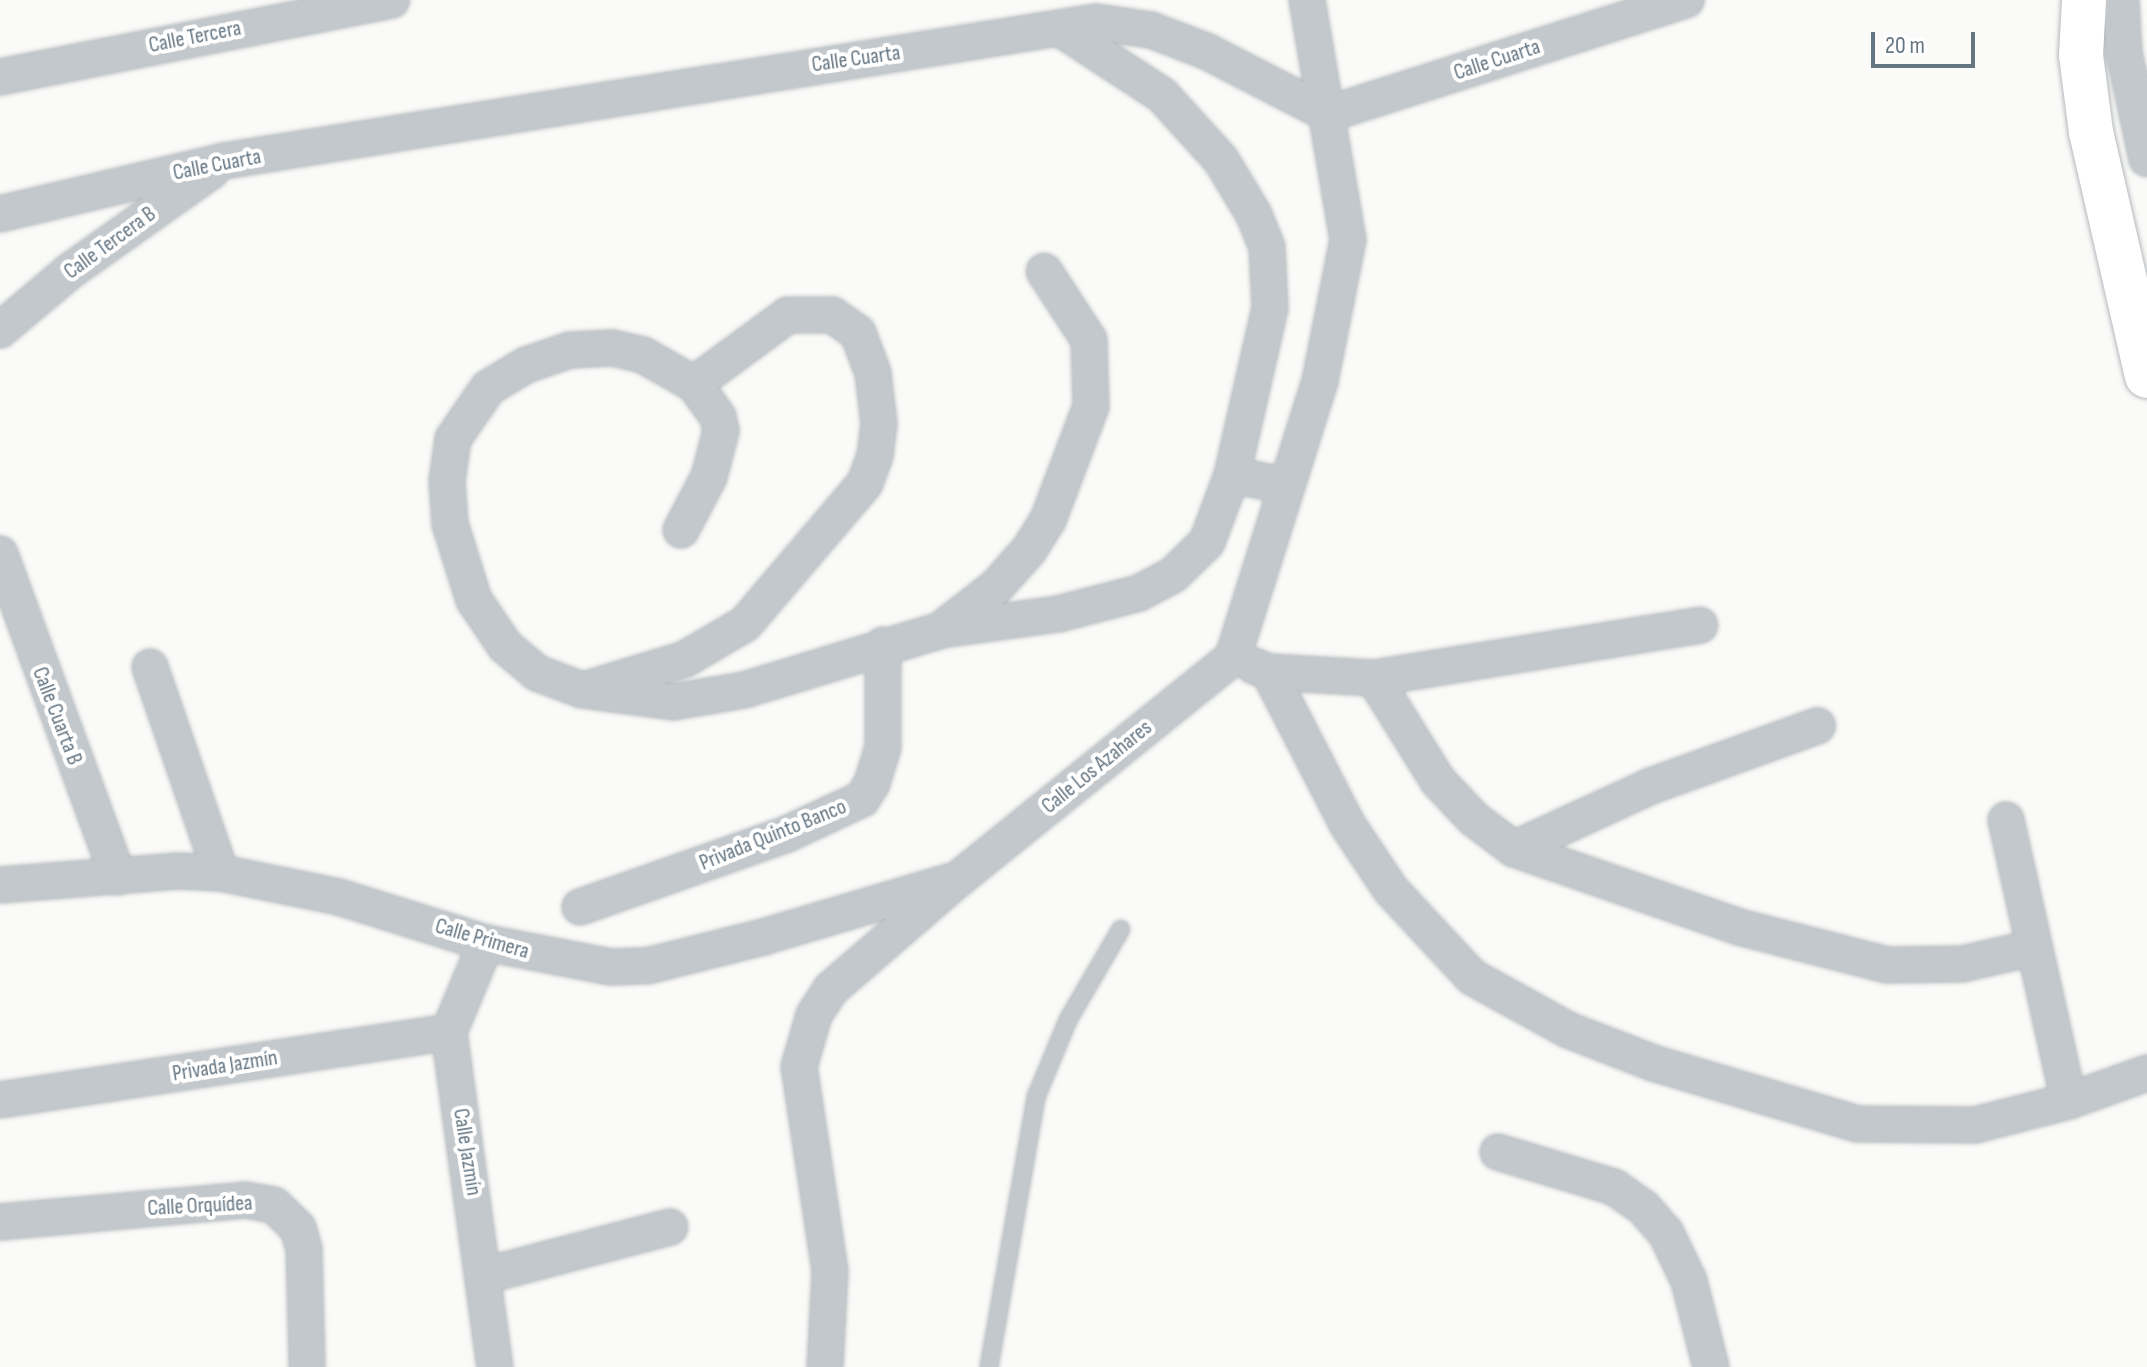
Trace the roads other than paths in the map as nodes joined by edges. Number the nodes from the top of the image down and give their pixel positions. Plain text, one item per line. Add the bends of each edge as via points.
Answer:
1 (391, 0) edge
2 (1307, 0) edge
3 (1686, 0) edge
4 (2061, 0) edge
5 (2084, 0) edge
6 (2121, 0) edge
7 (1061, 29) junction
8 (2081, 55) junction
9 (0, 77) edge
10 (1328, 114) junction
11 (2147, 159) edge
12 (224, 161) junction
13 (0, 214) edge
14 (1044, 271) dead end
15 (0, 330) edge
16 (2147, 376) edge
17 (694, 384) junction
18 (1232, 475) junction
19 (1287, 486) junction
20 (681, 530) dead end
21 (0, 554) edge
22 (1700, 625) dead end
23 (941, 630) junction
24 (883, 645) junction
25 (1233, 657) junction
26 (150, 667) dead end
27 (1269, 672) junction
28 (1374, 678) junction
29 (582, 690) junction
30 (1817, 726) dead end
31 (2006, 820) dead end
32 (1514, 849) junction
33 (221, 873) junction
34 (118, 877) junction
35 (957, 880) junction
36 (0, 885) edge
37 (580, 907) dead end
38 (1121, 929) dead end
39 (486, 943) junction
40 (2033, 948) junction
41 (449, 1032) junction
42 (2147, 1073) edge
43 (0, 1100) edge
44 (2069, 1101) junction
45 (1498, 1152) dead end
46 (0, 1222) edge
47 (670, 1227) dead end
48 (487, 1275) junction
49 (307, 1367) edge
50 (495, 1367) edge
51 (825, 1367) edge
52 (989, 1367) edge
53 (1711, 1367) edge

1 - 9 street, Calle Tercera
2 - 10 street
3 - 10 street, Calle Cuarta
4 - 8 main road
5 - 8 main road
6 - 11 street via 2124,52
7 - 10 street, Calle Cuarta via 1096,22 1151,30 1230,63
7 - 12 street, Calle Cuarta
7 - 18 street via 1162,95 1221,160 1267,248 1270,308
8 - 16 main road via 2103,203
10 - 19 street via 1348,240 1334,332
12 - 13 street, Calle Cuarta
12 - 15 street, Calle Tercera B via 70,271
14 - 23 street via 1089,340 1091,406 1048,520 1029,550 996,587
17 - 20 street via 712,404 721,431 709,477
17 - 29 street via 643,355 612,348 570,350 526,365 488,388 453,439 447,481 450,524 474,600 505,646 537,673
17 - 29 street via 788,315 832,315 858,333 873,373 879,424 875,456 865,483 745,624 685,659
18 - 19 street
18 - 23 street via 1207,542 1173,575 1139,593 1058,614
19 - 25 street
21 - 34 street, Calle Cuarta B
22 - 28 street
23 - 24 street
24 - 29 street via 744,690 673,702
24 - 37 street, Privada Quinto Banco via 883,747 862,799 787,834
25 - 27 street
25 - 35 street, Calle Los Azahares
26 - 33 street
27 - 28 street
27 - 44 street via 1347,824 1391,890 1472,977 1508,1002 1653,1063 1857,1124 1975,1125
28 - 32 street via 1438,781 1474,819
30 - 32 street via 1651,786
31 - 40 street
32 - 40 street via 1739,927 1887,965 1939,967
33 - 34 street, Calle Primera
33 - 39 street, Calle Primera via 339,897
34 - 36 street, Calle Primera
35 - 39 street, Calle Primera via 647,966 570,962
35 - 51 street, Calle Los Azahares via 831,989 803,1039 801,1090 830,1271
38 - 52 lane via 1068,1020 1036,1097
39 - 41 street
40 - 44 street
41 - 43 street, Privada Jazmín
41 - 48 street, Calle Jazmín
42 - 44 street
45 - 53 street via 1614,1187 1643,1207 1666,1233 1689,1281
46 - 49 street, Calle Orquídea via 245,1200 274,1205 298,1228 304,1249
47 - 48 street
48 - 50 street, Calle Jazmín

